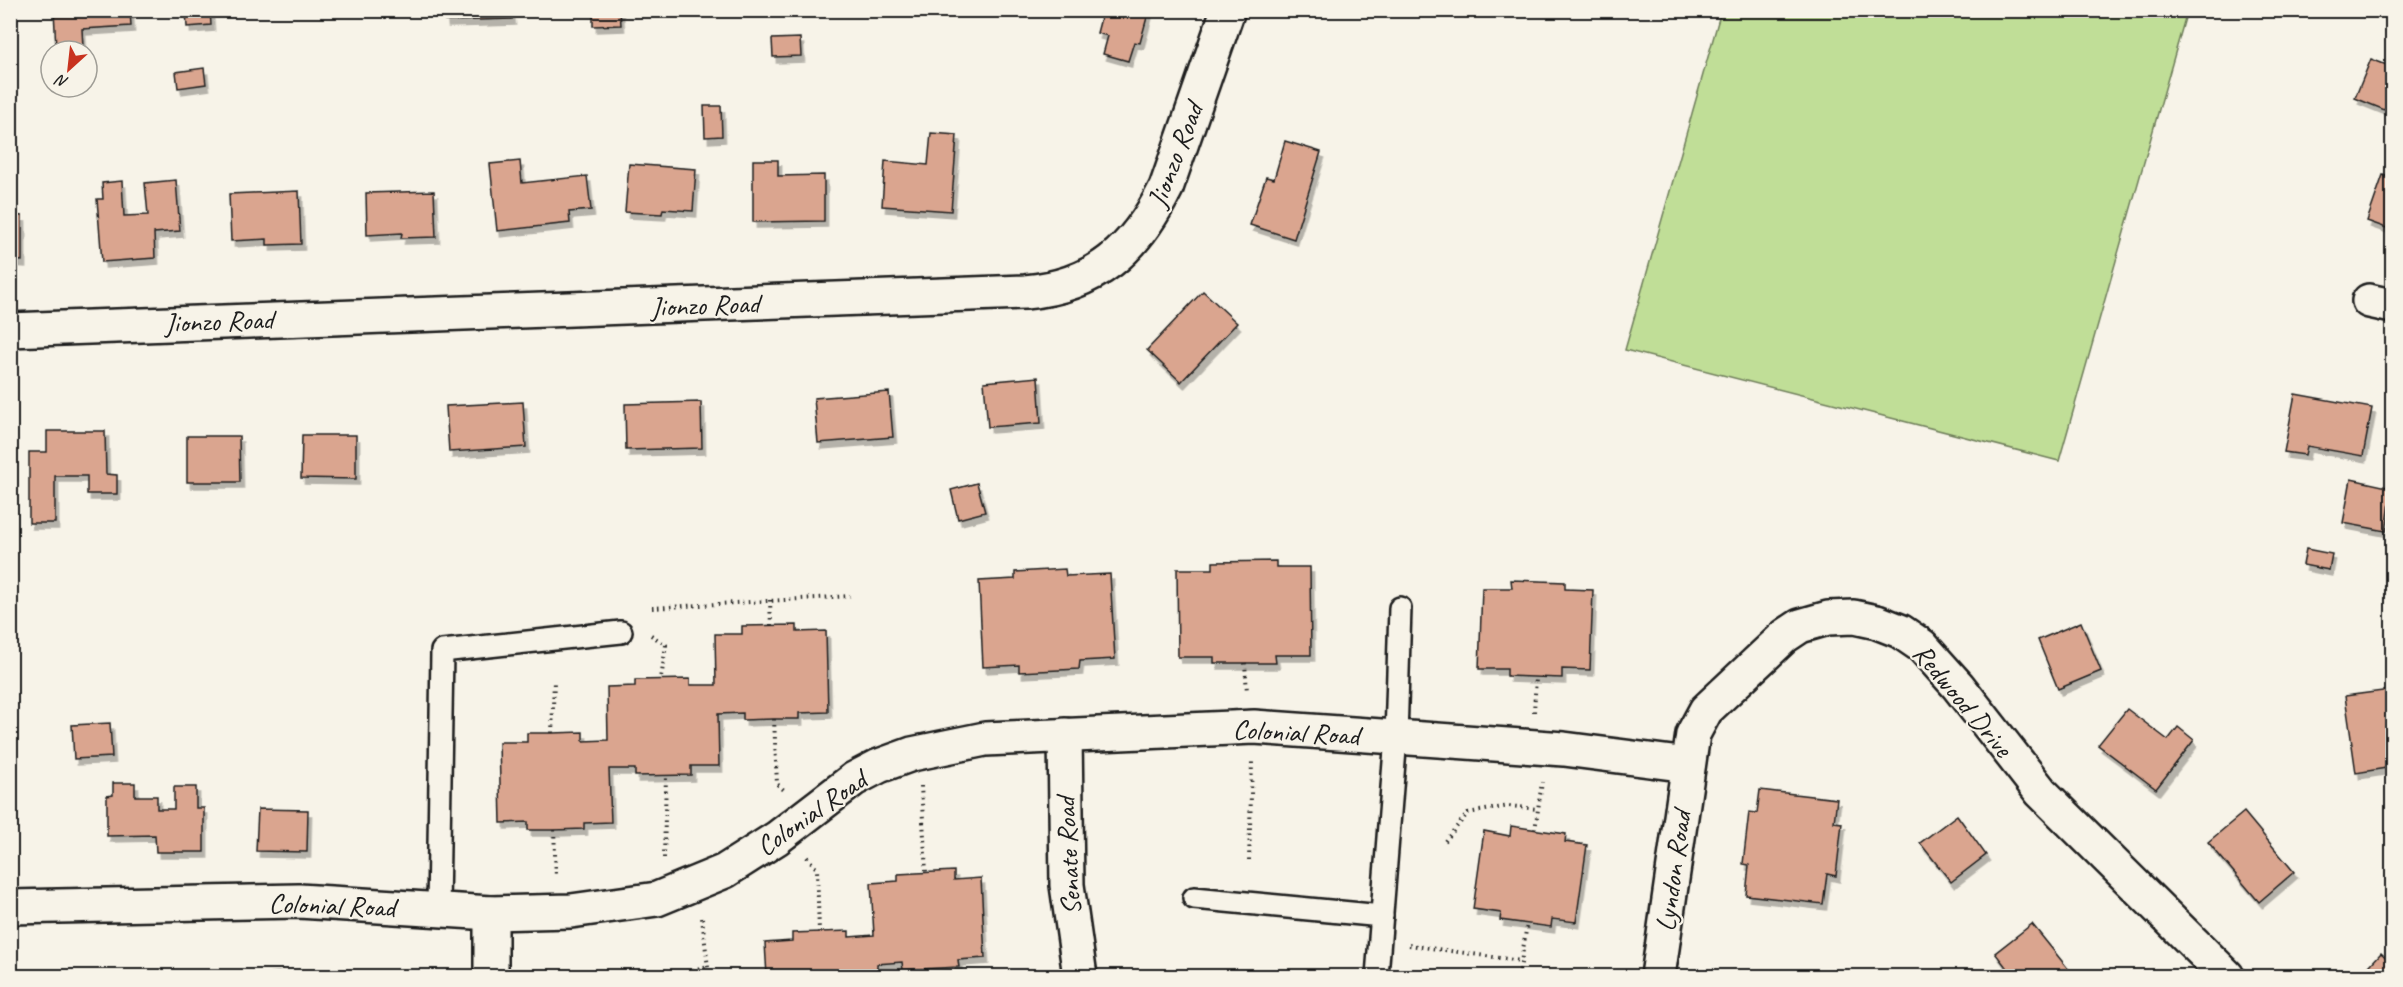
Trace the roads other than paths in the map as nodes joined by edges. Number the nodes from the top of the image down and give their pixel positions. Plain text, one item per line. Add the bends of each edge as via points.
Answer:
1 (1228, 10) edge
2 (10, 330) edge
3 (1400, 608) dead end
4 (621, 632) dead end
5 (1065, 735) junction
6 (1396, 737) junction
7 (1688, 765) junction
8 (1194, 898) dead end
9 (10, 907) edge
10 (438, 910) junction
11 (491, 914) junction
12 (1382, 916) junction
13 (491, 976) edge
14 (1080, 976) edge
15 (1377, 976) edge
16 (1658, 976) edge
17 (2228, 976) edge

1 - 2 street, Jionzo Road via 1166,188 1153,214 1121,254 1098,271 1062,286 1013,292 495,314 184,321
3 - 6 lane
4 - 10 lane via 442,651
5 - 6 street, Colonial Road via 1254,727
5 - 11 street, Colonial Road via 985,739 920,752 879,766 854,779 725,871 661,897 618,905
5 - 14 street, Senate Road via 1067,885
6 - 7 street, Colonial Road via 1532,747
6 - 12 lane
7 - 16 street, Lyndon Road
7 - 17 street, Redwood Drive via 1693,734 1706,710 1785,636 1800,626 1828,618 1854,617 1889,626 1922,646 2041,792
8 - 12 lane
9 - 10 street, Colonial Road via 299,901
10 - 11 street, Colonial Road
11 - 13 street
12 - 15 lane

